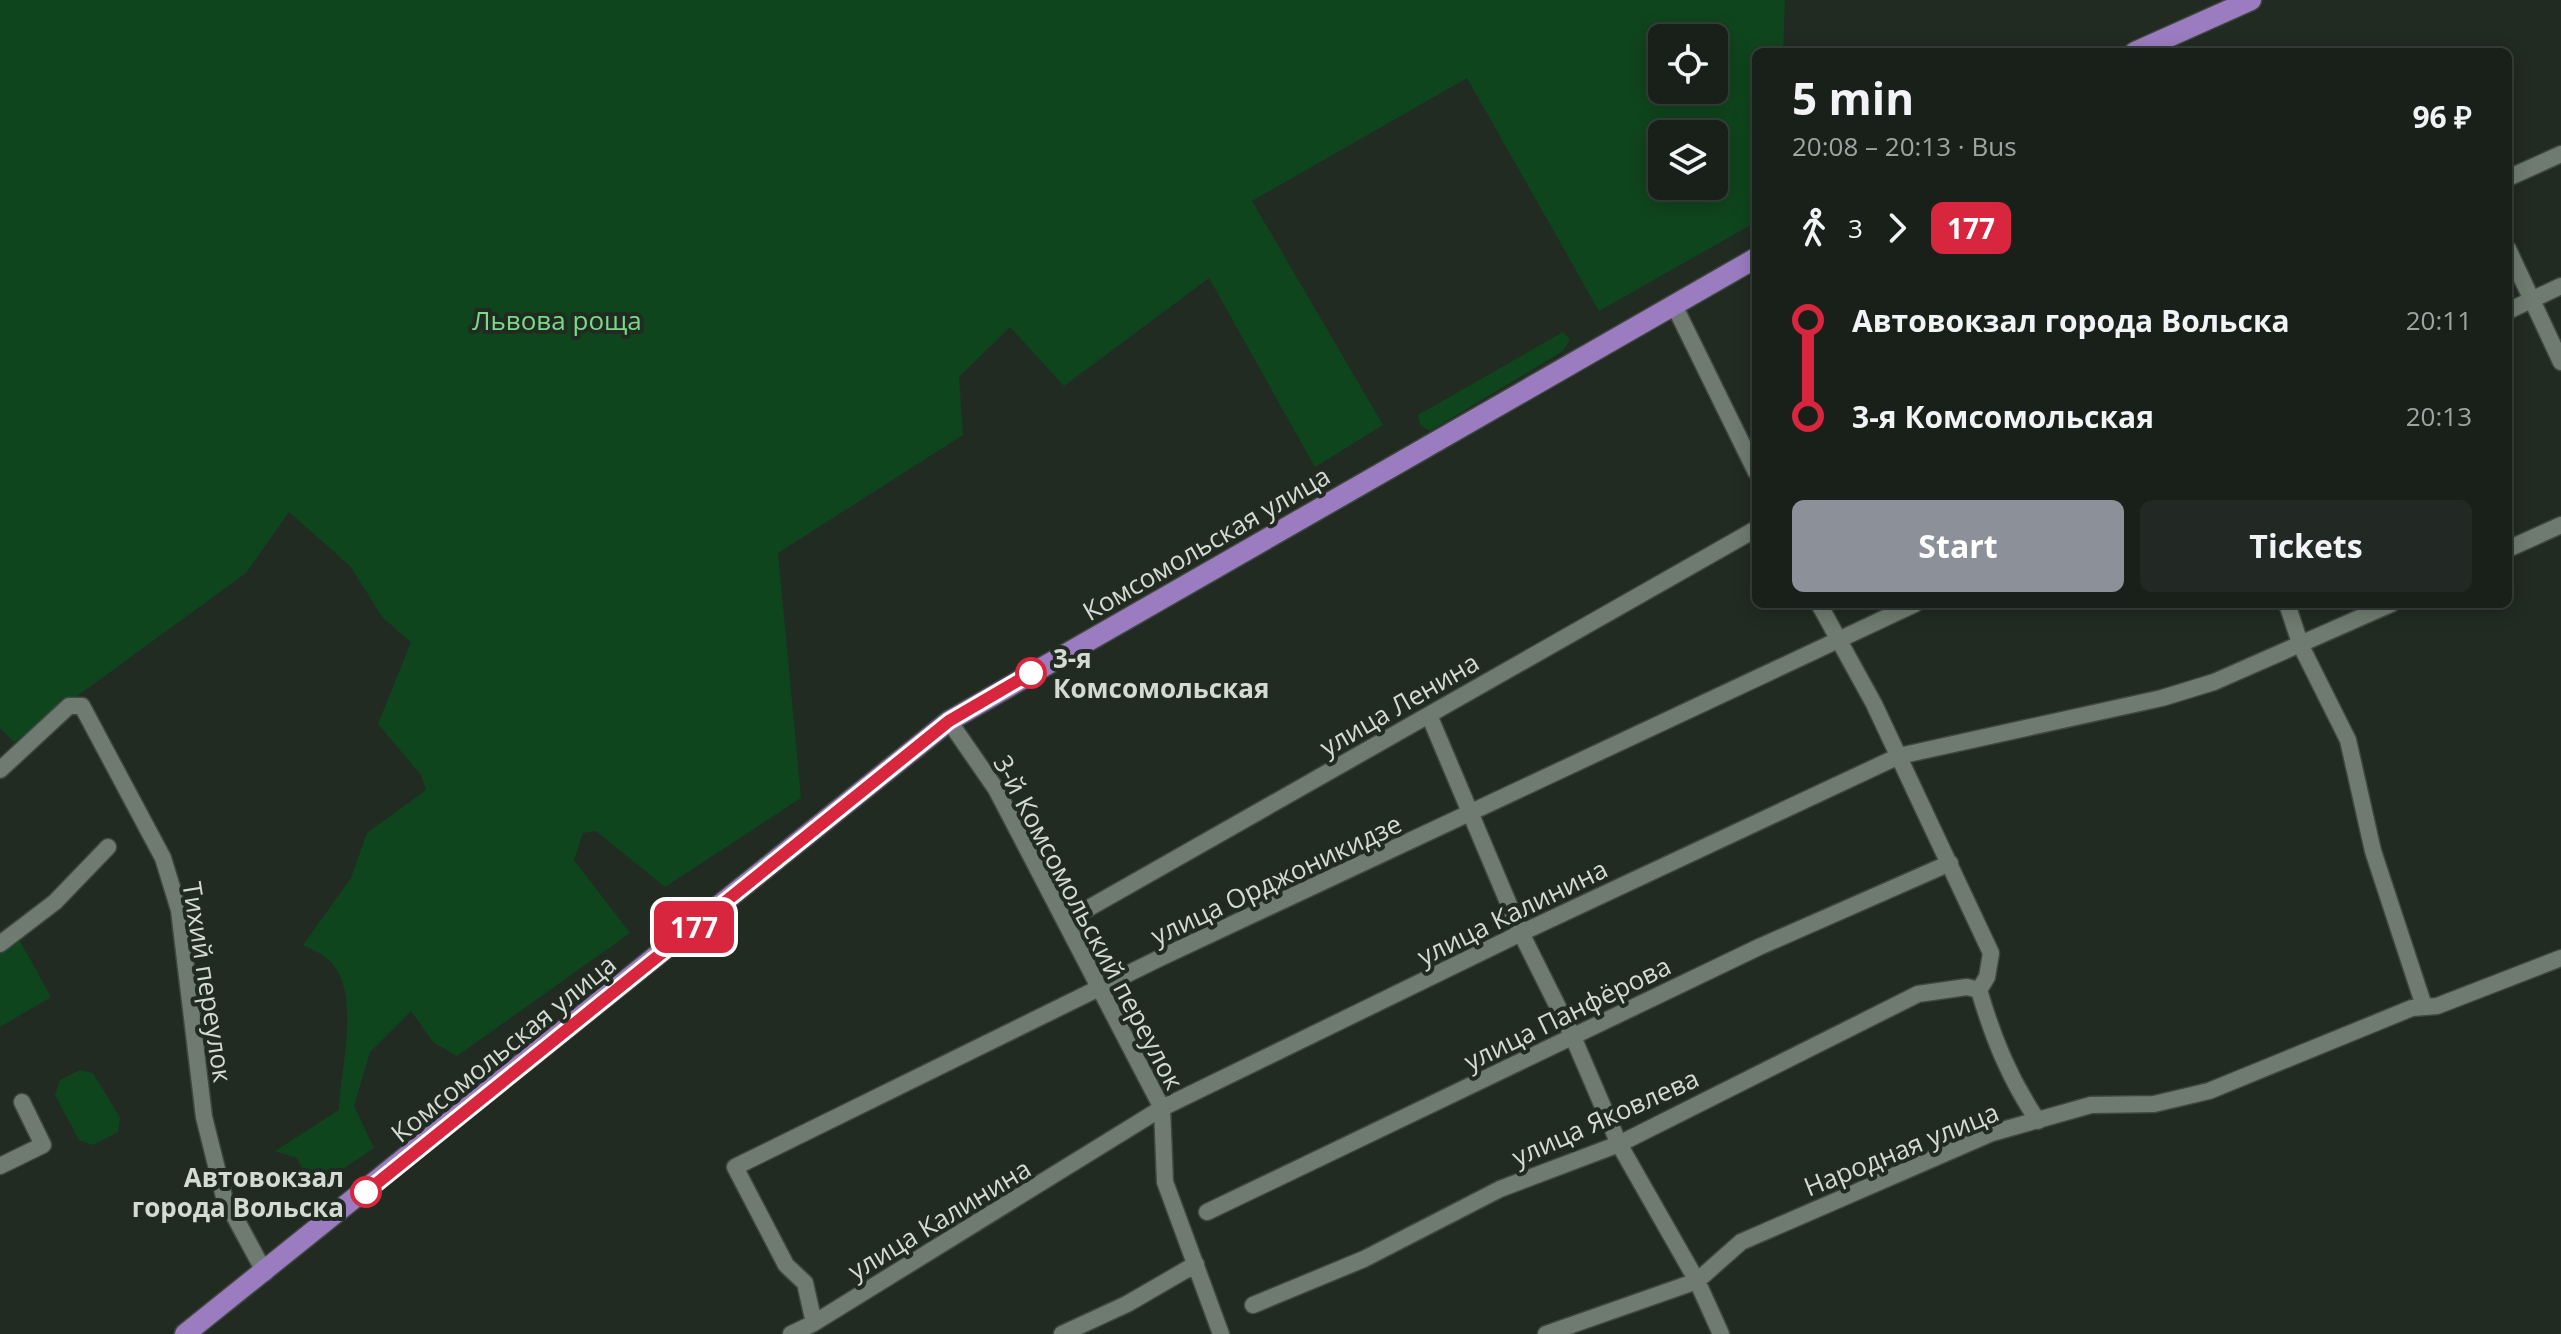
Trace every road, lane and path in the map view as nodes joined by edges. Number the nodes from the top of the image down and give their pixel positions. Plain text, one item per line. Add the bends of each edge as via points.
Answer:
1 (2251, 0) edge
2 (2144, 48) edge
3 (2561, 154) edge
4 (2512, 176) edge
5 (2512, 258) edge
6 (1752, 260) edge
7 (2561, 286) edge
8 (2531, 300) junction
9 (1674, 305) junction
10 (2512, 309) edge
11 (2561, 362) edge
12 (1752, 464) edge
13 (2561, 525) edge
14 (1752, 531) edge
15 (2512, 544) edge
16 (1821, 608) edge
17 (1907, 608) edge
18 (2288, 608) edge
19 (2382, 608) edge
20 (1836, 642) junction
21 (2301, 646) junction
22 (1429, 715) junction
23 (949, 721) junction
24 (1899, 756) junction
25 (0, 770) edge
26 (1469, 816) junction
27 (108, 847) dead end
28 (1950, 863) junction
29 (1066, 921) junction
30 (1521, 933) junction
31 (0, 944) edge
32 (2561, 958) edge
33 (1979, 990) junction
34 (1101, 991) junction
35 (2424, 1006) junction
36 (1573, 1037) junction
37 (22, 1102) dead end
38 (1162, 1108) junction
39 (2038, 1121) junction
40 (1619, 1144) junction
41 (0, 1166) edge
42 (1207, 1212) dead end
43 (1196, 1264) junction
44 (265, 1273) junction
45 (1697, 1281) junction
46 (1253, 1305) dead end
47 (802, 1330) edge
48 (185, 1334) edge
49 (1062, 1334) edge
50 (1221, 1334) edge
51 (1546, 1334) edge
52 (1721, 1334) edge

1 - 2 main road
3 - 4 street
5 - 8 street
6 - 9 main road, Комсомольская улица
7 - 8 street
8 - 10 street
8 - 11 street
9 - 12 street
9 - 23 main road, Комсомольская улица
13 - 15 street
14 - 22 street, улица Ленина
16 - 20 street
17 - 20 street, улица Орджоникидзе
18 - 21 street
19 - 21 street, улица Калинина
20 - 24 street
20 - 26 street, улица Орджоникидзе
21 - 24 street, улица Калинина via 2162,698
21 - 35 street via 2348,740 2373,851
22 - 26 street
22 - 29 street, улица Ленина
23 - 29 street, 3-й Комсомольский переулок via 996,789
23 - 44 main road, Комсомольская улица
24 - 28 street
24 - 30 street, улица Калинина
25 - 44 street, Тихий переулок via 69,706 82,706 163,858 179,910 204,1117 224,1197
26 - 30 street
26 - 34 street, улица Орджоникидзе via 1160,958
27 - 31 street via 55,902
28 - 33 street via 1991,953
28 - 36 street, улица Панфёрова
29 - 34 street, 3-й Комсомольский переулок
30 - 36 street
30 - 38 street, улица Калинина
32 - 35 street, Народная улица via 2437,1006
33 - 39 street via 2015,1087
33 - 40 street, улица Яковлева via 1918,994
34 - 38 street, 3-й Комсомольский переулок
34 - 47 street, улица Орджоникидзе via 735,1167 786,1265 805,1283
35 - 39 street, Народная улица via 2209,1091 2154,1104 2091,1105
36 - 40 street
36 - 42 street, улица Панфёрова
37 - 41 street via 43,1145
38 - 43 street, 3-й Комсомольский переулок via 1165,1182
38 - 47 street, улица Калинина
39 - 45 street, Народная улица via 1992,1133 1741,1242
40 - 45 street
40 - 46 street, улица Яковлева via 1500,1189 1364,1259
43 - 49 street
43 - 50 street, 3-й Комсомольский переулок
44 - 48 main road, Комсомольская улица
45 - 51 street, Народная улица
45 - 52 street

